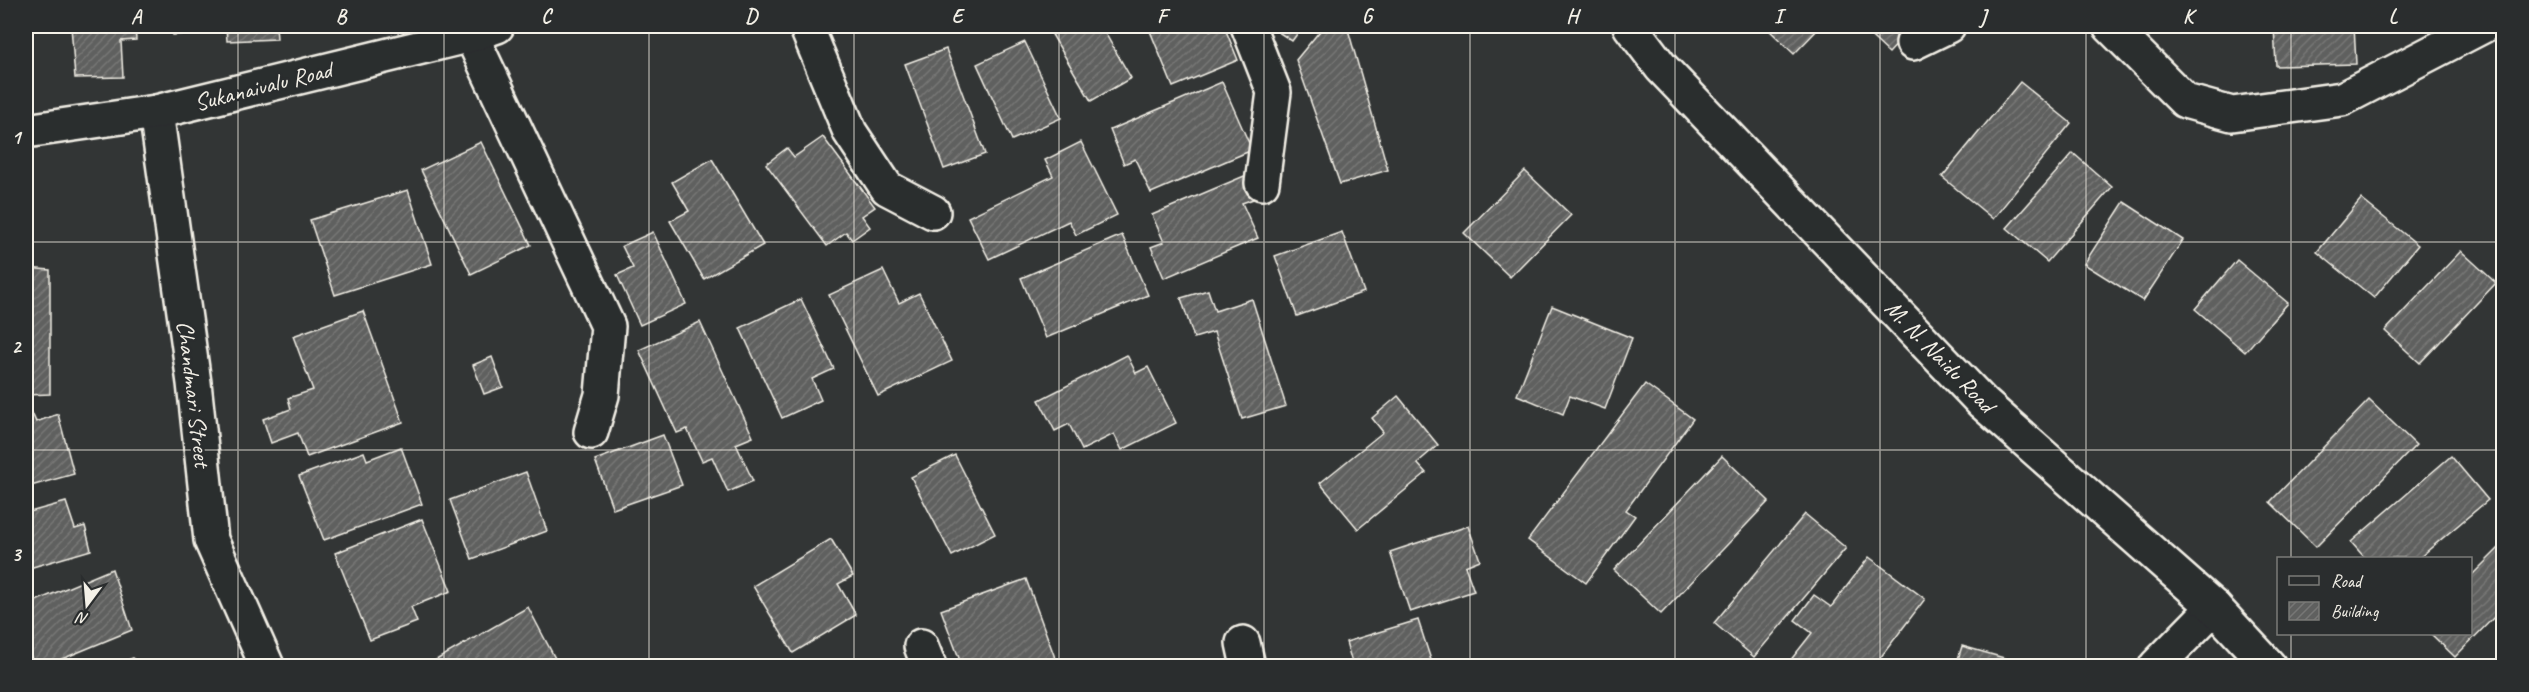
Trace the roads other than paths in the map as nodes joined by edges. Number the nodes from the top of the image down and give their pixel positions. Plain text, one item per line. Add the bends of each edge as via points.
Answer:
1 (806, 26) edge
2 (1248, 26) edge
3 (1630, 26) edge
4 (1948, 26) edge
5 (2110, 26) edge
6 (2483, 26) edge
7 (2493, 26) edge
8 (2504, 27) edge
9 (484, 30) edge
10 (1913, 43) dead end
11 (156, 112) junction
12 (26, 131) edge
13 (1262, 183) dead end
14 (933, 212) dead end
15 (591, 432) dead end
16 (2214, 607) junction
17 (267, 666) edge
18 (2156, 666) edge
19 (2269, 666) edge

1 - 14 street via 850,132 887,188
2 - 13 street via 1274,92
3 - 16 street, M. N. Naidu Road via 1661,67 1983,402
4 - 10 street
5 - 6 street via 2185,101 2232,114 2342,99
7 - 8 street
9 - 11 street, Sukanaivalu Road
9 - 15 street via 608,326 602,395
11 - 12 street, Sukanaivalu Road
11 - 17 street, Chandmari Street via 194,383 211,540
16 - 18 street
16 - 19 street, M. N. Naidu Road

